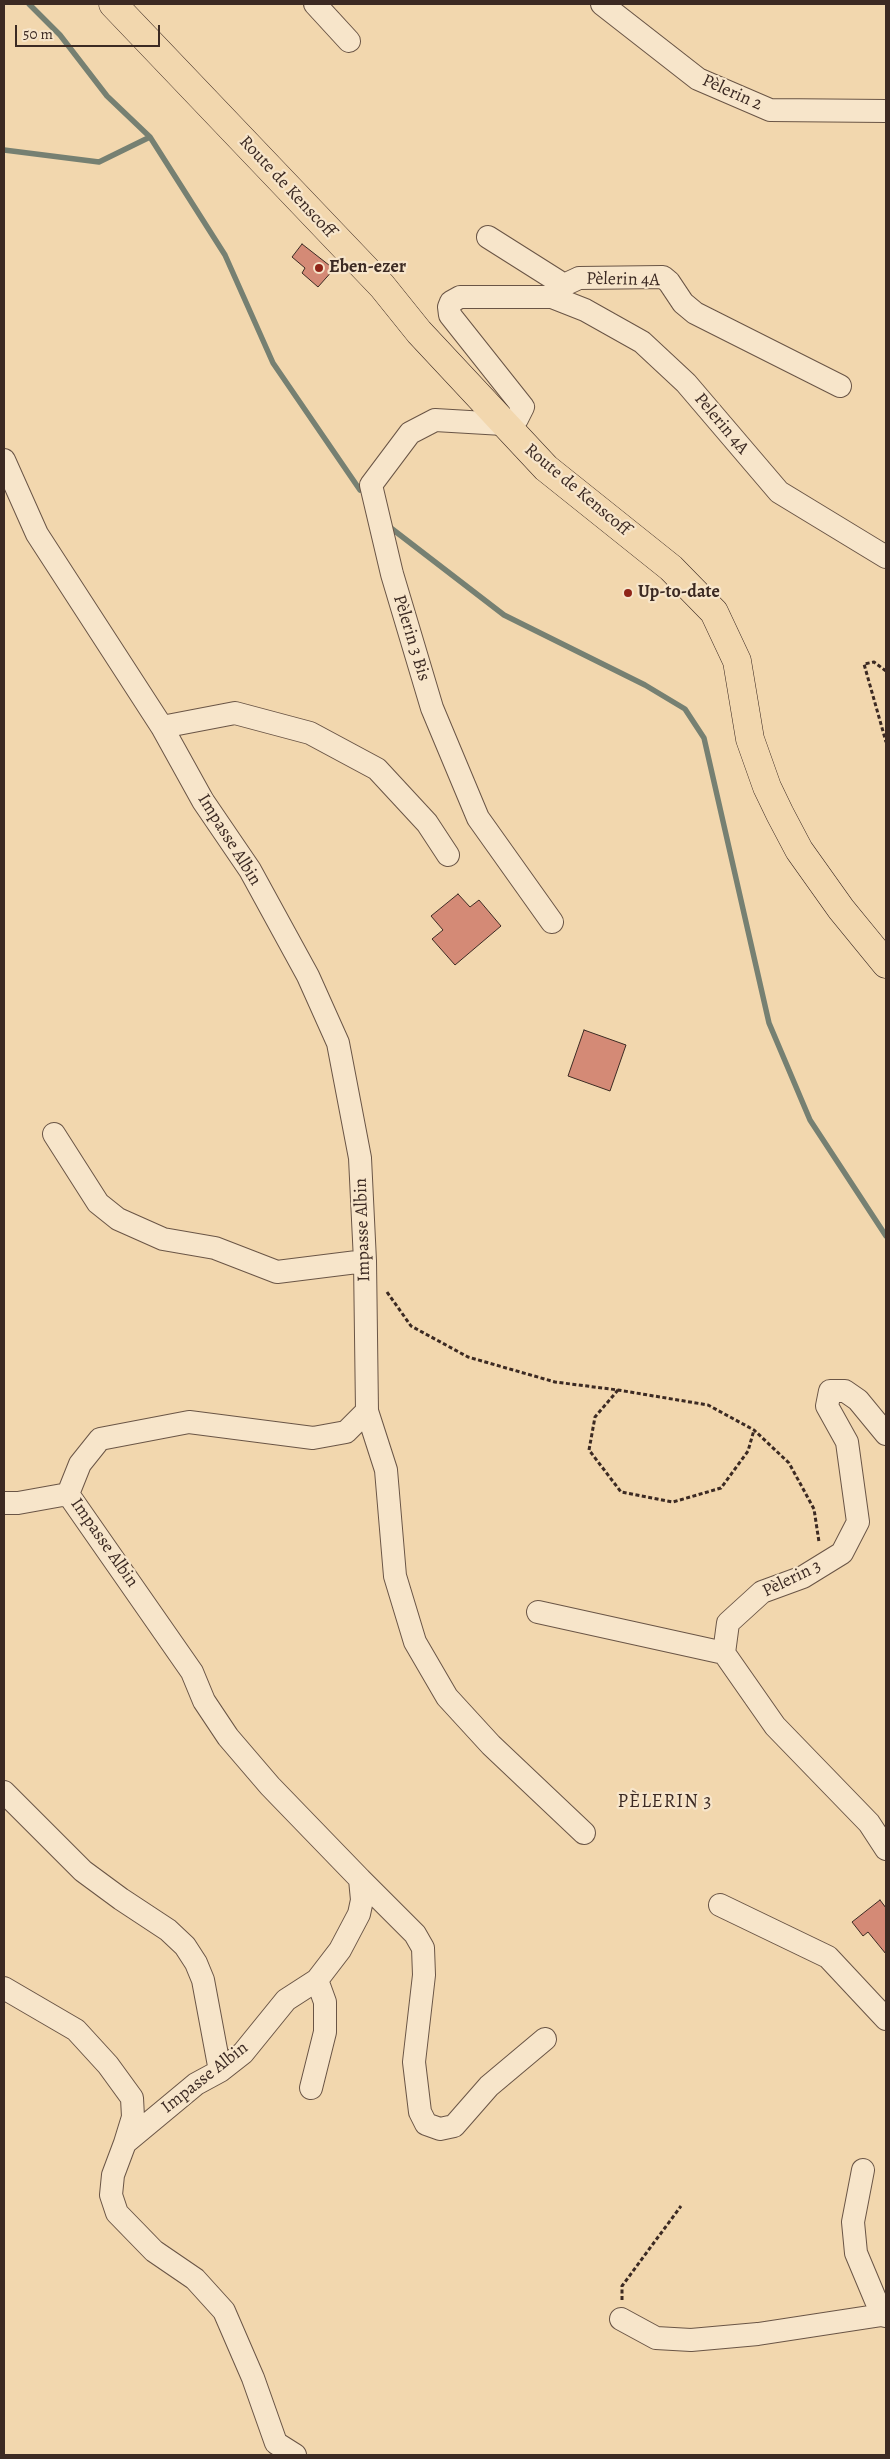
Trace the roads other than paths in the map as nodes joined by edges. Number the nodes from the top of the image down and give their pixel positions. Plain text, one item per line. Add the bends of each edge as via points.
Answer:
1 (113, 4) edge
2 (315, 4) edge
3 (602, 4) edge
4 (349, 41) dead end
5 (886, 112) edge
6 (488, 237) dead end
7 (558, 291) junction
8 (840, 386) dead end
9 (503, 424) junction
10 (4, 460) edge
11 (13, 498) edge
12 (886, 557) edge
13 (162, 727) junction
14 (448, 855) dead end
15 (552, 922) dead end
16 (886, 964) edge
17 (54, 1134) dead end
18 (365, 1260) junction
19 (367, 1412) junction
20 (886, 1434) edge
21 (68, 1494) junction
22 (4, 1503) edge
23 (538, 1612) dead end
24 (724, 1653) junction
25 (4, 1792) edge
26 (584, 1833) dead end
27 (886, 1849) edge
28 (360, 1879) junction
29 (720, 1905) dead end
30 (317, 1980) junction
31 (4, 1988) edge
32 (886, 2019) edge
33 (545, 2039) dead end
34 (220, 2071) junction
35 (310, 2088) dead end
36 (125, 2143) junction
37 (863, 2170) dead end
38 (884, 2316) edge
39 (622, 2319) road end
40 (295, 2455) edge

1 - 9 main road, Route de Kenscoff via 382,286 419,332
2 - 4 street
3 - 5 street, Pèlerin 2 via 698,79 770,110
6 - 7 street
7 - 8 street, Pèlerin 4A via 586,278 662,277 695,313
7 - 9 street, Pèlerin 4A via 460,297 449,307 450,315 523,408 518,419
7 - 12 street, Pelerin 4A via 642,342 686,382 779,492
9 - 15 street, Pèlerin 3 Bis via 435,420 410,433 371,485 392,574 436,717 478,818
9 - 16 main road, Route de Kenscoff via 546,468 671,568 714,612 737,661 750,739 780,814 799,850
10 - 11 street, Impasse Albin
11 - 13 street, Impasse Albin
13 - 14 street via 235,714 310,733 377,769 427,823
13 - 18 street, Impasse Albin via 203,801 254,878 308,976 338,1043 360,1158
17 - 18 street via 98,1202 118,1219 163,1239 215,1248 277,1272
18 - 19 street, Impasse Albin
19 - 21 street, Impasse Albin via 346,1432 312,1438 189,1422 100,1439 80,1464
19 - 26 street via 386,1470 395,1576 416,1642 447,1697 491,1745
20 - 24 street, Pèlerin 3 via 858,1400 845,1391 830,1391 827,1406 846,1442 858,1522 842,1553 804,1577 762,1592 728,1623
21 - 22 street via 18,1504
21 - 28 street, Impasse Albin via 192,1672 204,1701 228,1737 270,1786
23 - 24 street
24 - 27 street via 775,1726 869,1823
25 - 34 street via 83,1871 168,1930 185,1946 202,1980
28 - 30 street, Impasse Albin via 362,1900 359,1914 340,1950
28 - 33 street via 415,1934 423,1948 424,1975 414,2062 420,2112 426,2124 440,2129 454,2126 489,2086
29 - 32 street via 828,1957
30 - 34 street, Impasse Albin via 286,2000 243,2053
30 - 35 street via 325,2002 325,2032
31 - 36 street via 76,2030 108,2065 132,2098 133,2117
34 - 36 street, Impasse Albin via 196,2084
36 - 40 street, Impasse Albin via 113,2175 111,2195 117,2213 154,2251 196,2279 224,2311 276,2443
37 - 38 street via 853,2222 856,2253
38 - 39 street via 691,2340 656,2338

